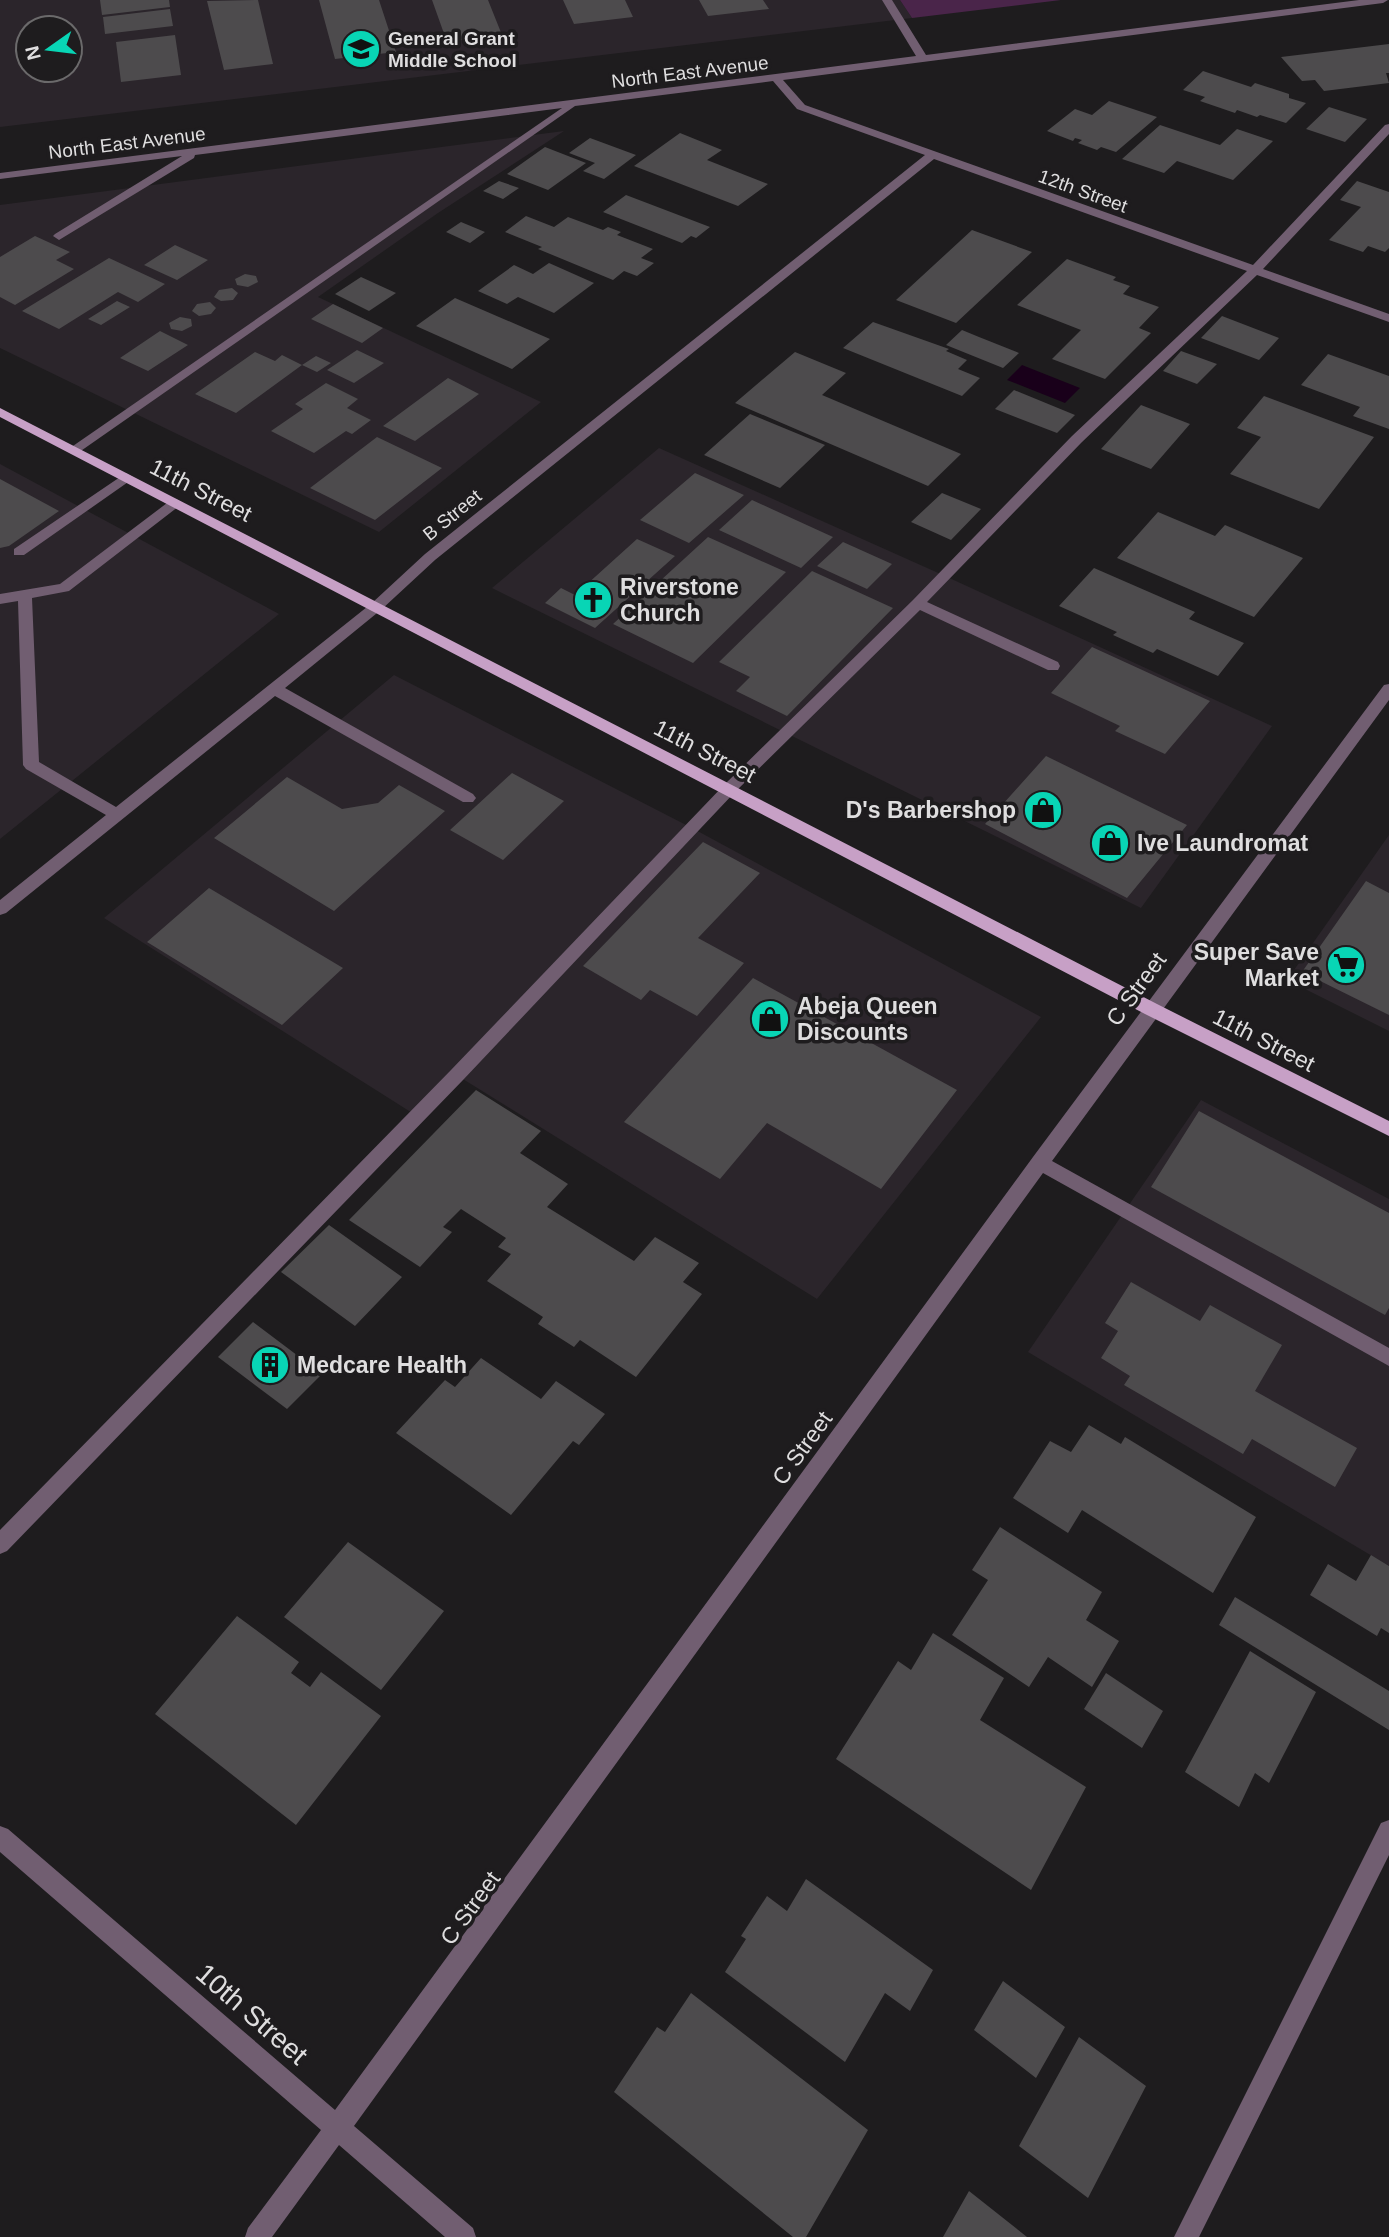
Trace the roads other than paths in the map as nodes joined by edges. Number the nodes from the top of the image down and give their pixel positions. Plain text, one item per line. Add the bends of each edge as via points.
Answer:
1 (887, 0) edge
2 (1383, 0) edge
3 (923, 59) junction
4 (777, 79) junction
5 (573, 105) junction
6 (1389, 127) edge
7 (198, 151) junction
8 (932, 155) junction
9 (0, 176) edge
10 (59, 236) dead end
11 (1255, 270) junction
12 (1389, 318) edge
13 (0, 412) edge
14 (75, 451) junction
15 (126, 477) junction
16 (176, 503) junction
17 (19, 552) dead end
18 (24, 595) junction
19 (0, 598) edge
20 (918, 603) junction
21 (377, 606) junction
22 (1052, 666) dead end
23 (275, 689) junction
24 (1389, 689) edge
25 (729, 789) junction
26 (468, 798) dead end
27 (118, 815) junction
28 (0, 909) edge
29 (1151, 1009) junction
30 (1389, 1129) edge
31 (1039, 1162) junction
32 (1389, 1358) edge
33 (0, 1544) edge
34 (1389, 1831) edge
35 (0, 1837) edge
36 (338, 2127) junction
37 (257, 2237) edge
38 (464, 2237) edge
39 (1186, 2237) edge

1 - 3 street
2 - 3 street, North East Avenue
3 - 4 street, North East Avenue
4 - 5 street, North East Avenue
4 - 8 street, 12th Street via 801,107
5 - 7 street, North East Avenue
5 - 14 street
6 - 11 street
7 - 9 street, North East Avenue
7 - 10 street
8 - 11 street, 12th Street
8 - 21 street, B Street via 430,557
11 - 12 street, 12th Street
11 - 20 street via 1077,439
13 - 14 main road, 11th Street
14 - 15 main road, 11th Street
15 - 16 main road, 11th Street
15 - 17 street
16 - 18 street via 64,588
16 - 21 main road, 11th Street
18 - 19 street
18 - 27 street via 31,765
20 - 22 street
20 - 25 street
21 - 23 street, B Street
21 - 25 main road, 11th Street
23 - 26 street
23 - 27 street, B Street
24 - 29 street, C Street
25 - 29 main road, 11th Street
25 - 33 street
27 - 28 street, B Street
29 - 30 main road, 11th Street
29 - 31 street, C Street
31 - 32 street
31 - 36 street, C Street
34 - 39 street
35 - 36 street, 10th Street
36 - 37 street, C Street
36 - 38 street, 10th Street

